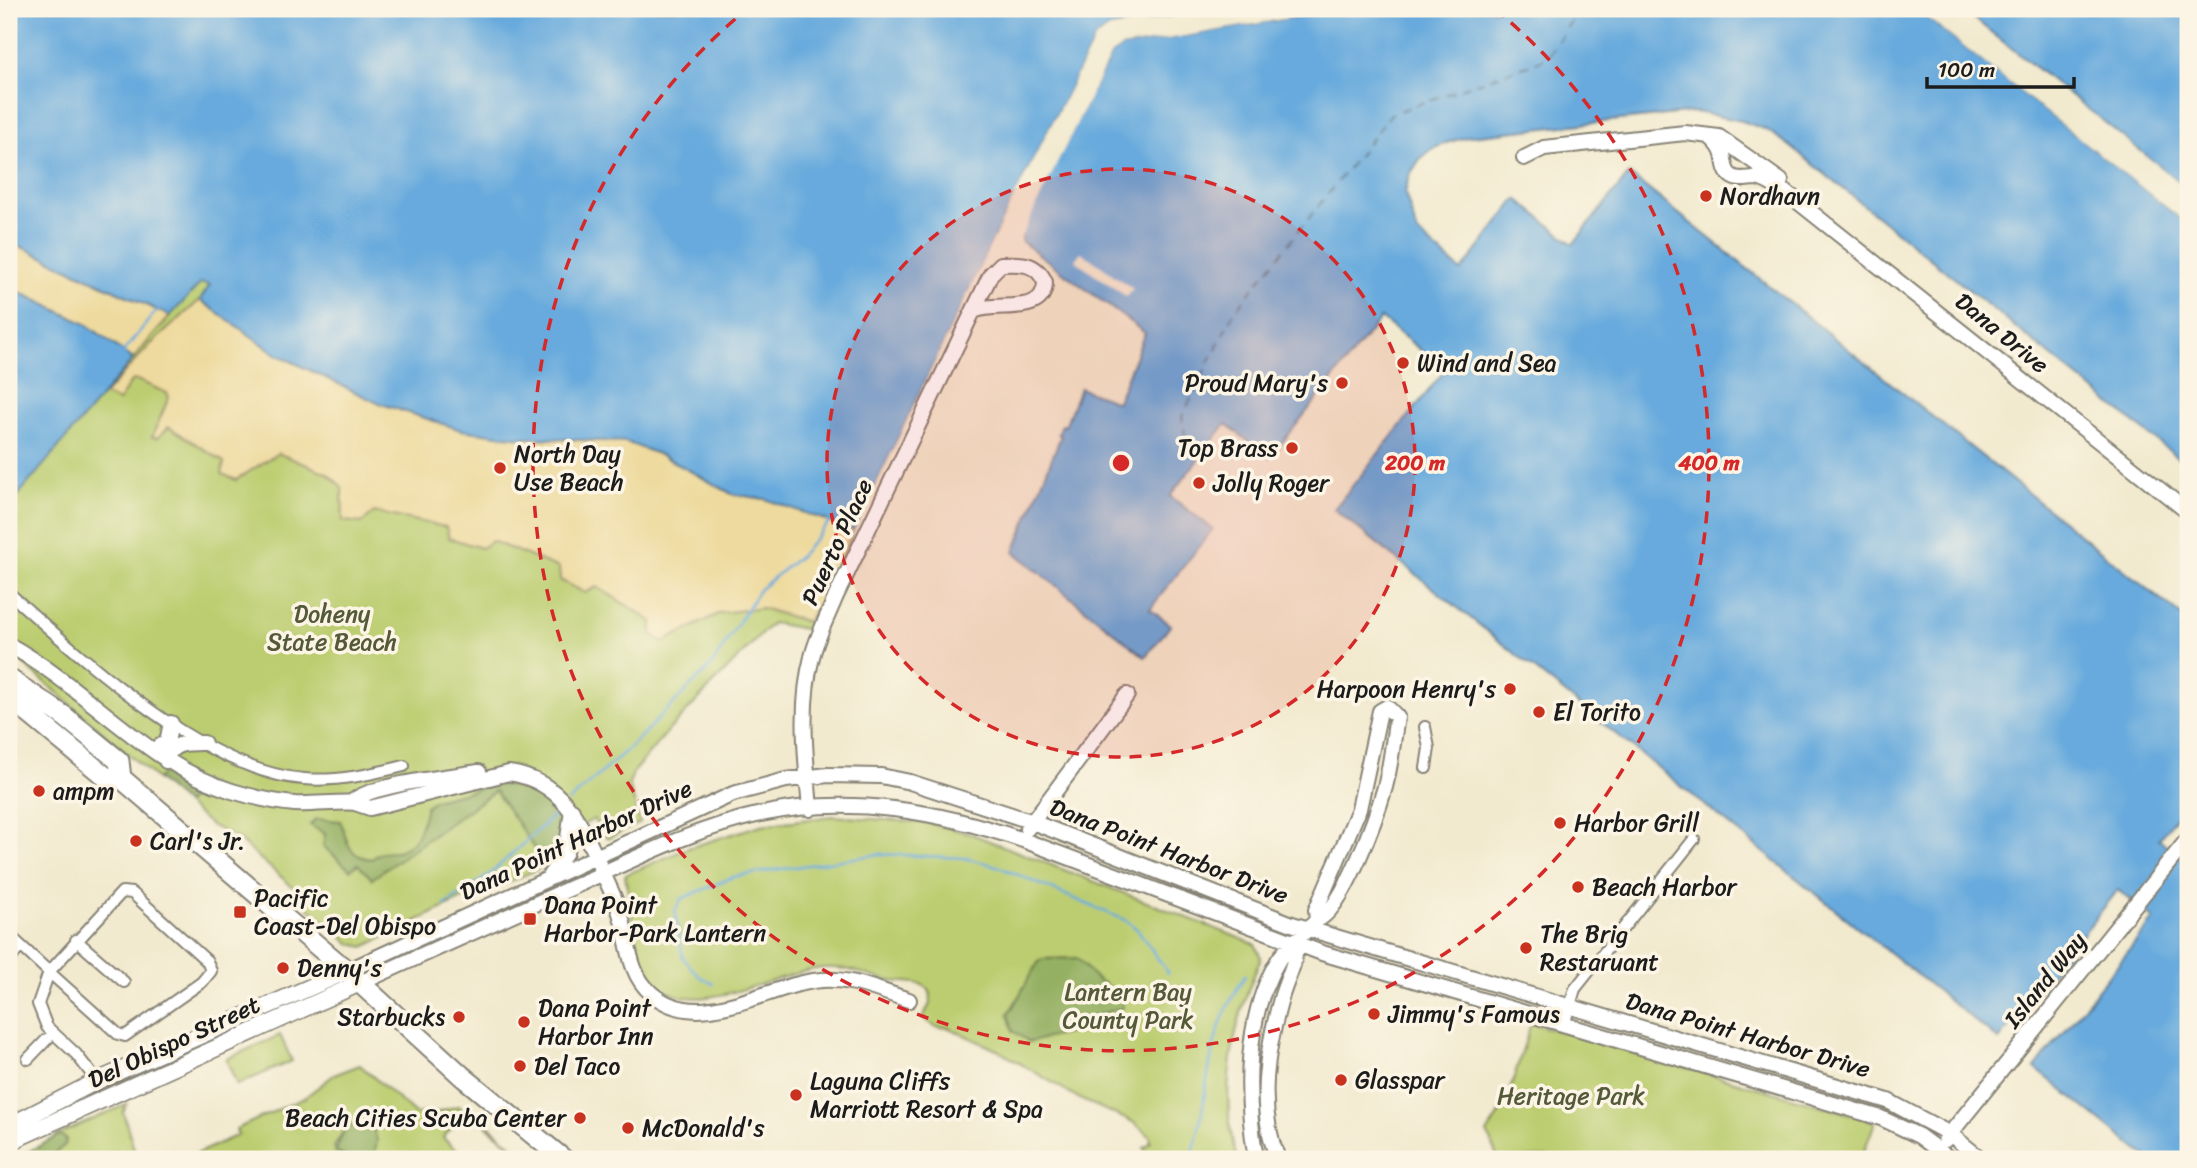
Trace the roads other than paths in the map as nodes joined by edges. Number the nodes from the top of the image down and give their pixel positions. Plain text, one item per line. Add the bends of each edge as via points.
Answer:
1 (1709, 136) junction
2 (1524, 158) dead end
3 (1787, 192) junction
4 (974, 311) junction
5 (2188, 512) edge
6 (10, 594) edge
7 (9, 645) edge
8 (9, 664) edge
9 (9, 679) edge
10 (1128, 695) dead end
11 (9, 697) edge
12 (64, 716) junction
13 (172, 723) junction
14 (1424, 727) dead end
15 (204, 743) junction
16 (150, 751) junction
17 (166, 761) junction
18 (404, 766) dead end
19 (1426, 768) dead end
20 (489, 773) junction
21 (808, 777) junction
22 (121, 778) junction
23 (352, 802) junction
24 (572, 809) junction
25 (810, 809) junction
26 (1358, 812) junction
27 (1373, 820) junction
28 (1030, 821) junction
29 (1023, 839) junction
30 (1694, 839) dead end
31 (2187, 840) edge
32 (596, 856) junction
33 (603, 873) junction
34 (546, 879) junction
35 (1313, 925) junction
36 (9, 935) edge
37 (76, 940) junction
38 (1296, 944) junction
39 (21, 946) junction
40 (9, 960) edge
41 (49, 972) junction
42 (353, 977) junction
43 (124, 982) dead end
44 (909, 1000) dead end
45 (1569, 1006) junction
46 (1564, 1025) junction
47 (53, 1033) junction
48 (28, 1059) dead end
49 (97, 1081) junction
50 (1250, 1125) junction
51 (9, 1126) edge
52 (1950, 1135) junction
53 (9, 1145) edge
54 (1937, 1149) junction
55 (1276, 1155) edge
56 (563, 1159) edge
57 (1256, 1159) edge
58 (1950, 1159) edge
59 (1981, 1159) edge

1 - 2 street, Dana Drive via 1685,132 1556,146
1 - 3 street, Dana Drive via 1728,142 1785,185
1 - 3 street, Dana Drive via 1724,151 1731,176 1764,179
3 - 5 street, Dana Drive
4 - 4 street, Puerto Place via 1034,302 1044,292 1045,282 1034,267 1001,264 983,288
4 - 21 street, Puerto Place via 817,639 804,727
6 - 13 street via 111,682
7 - 16 street via 51,669
8 - 12 highway via 41,687
9 - 12 highway
10 - 28 street
11 - 22 highway via 107,778
12 - 22 highway via 119,761
13 - 15 street
13 - 16 street via 167,742
14 - 19 street via 1429,748
15 - 17 street via 176,746
15 - 18 street via 260,771 302,779 340,779
16 - 17 street
17 - 23 street via 202,780 256,797 295,804
20 - 23 street via 420,793
20 - 23 street via 377,791 359,795
20 - 24 street via 538,781
21 - 25 street, Puerto Place
21 - 28 street, Dana Point Harbor Drive via 849,774 910,782
21 - 32 street, Dana Point Harbor Drive via 733,794
22 - 42 highway
24 - 32 street
24 - 34 street via 566,852
25 - 29 street, Dana Point Harbor Drive via 895,808 973,823
25 - 33 street, Dana Point Harbor Drive via 762,814 723,825
26 - 27 street
26 - 27 street via 1380,712 1387,707 1397,717 1385,786
26 - 35 street
27 - 35 street via 1352,876 1324,917
28 - 29 street
28 - 35 street, Dana Point Harbor Drive
29 - 38 street, Dana Point Harbor Drive
30 - 45 street via 1574,989
31 - 52 street, Island Way
32 - 33 street
32 - 34 street, Dana Point Harbor Drive
33 - 42 street, Dana Point Harbor Drive
33 - 44 street via 622,917 636,972 652,994 671,1006 707,1010 802,982 833,979 858,982
34 - 42 street, Dana Point Harbor Drive
35 - 38 street
35 - 45 street, Dana Point Harbor Drive
36 - 39 street
37 - 41 street
37 - 41 street via 116,897 132,893 207,961 211,971 125,1036
37 - 43 street
38 - 46 street, Dana Point Harbor Drive
38 - 50 street via 1281,956 1260,1011 1250,1065
38 - 55 street via 1296,961 1277,1016 1265,1076
39 - 40 street
39 - 41 street
41 - 47 street via 38,1004
42 - 49 main road, Del Obispo Street
42 - 53 main road, Del Obispo Street
42 - 56 highway
45 - 46 street
45 - 52 street, Dana Point Harbor Drive via 1888,1101
46 - 54 street, Dana Point Harbor Drive via 1881,1118
47 - 48 street
47 - 49 street
49 - 51 main road, Del Obispo Street
50 - 55 street
50 - 57 street
52 - 54 street, Island Way
52 - 59 street, Dana Point Harbor Drive
54 - 58 street, Dana Point Harbor Drive

